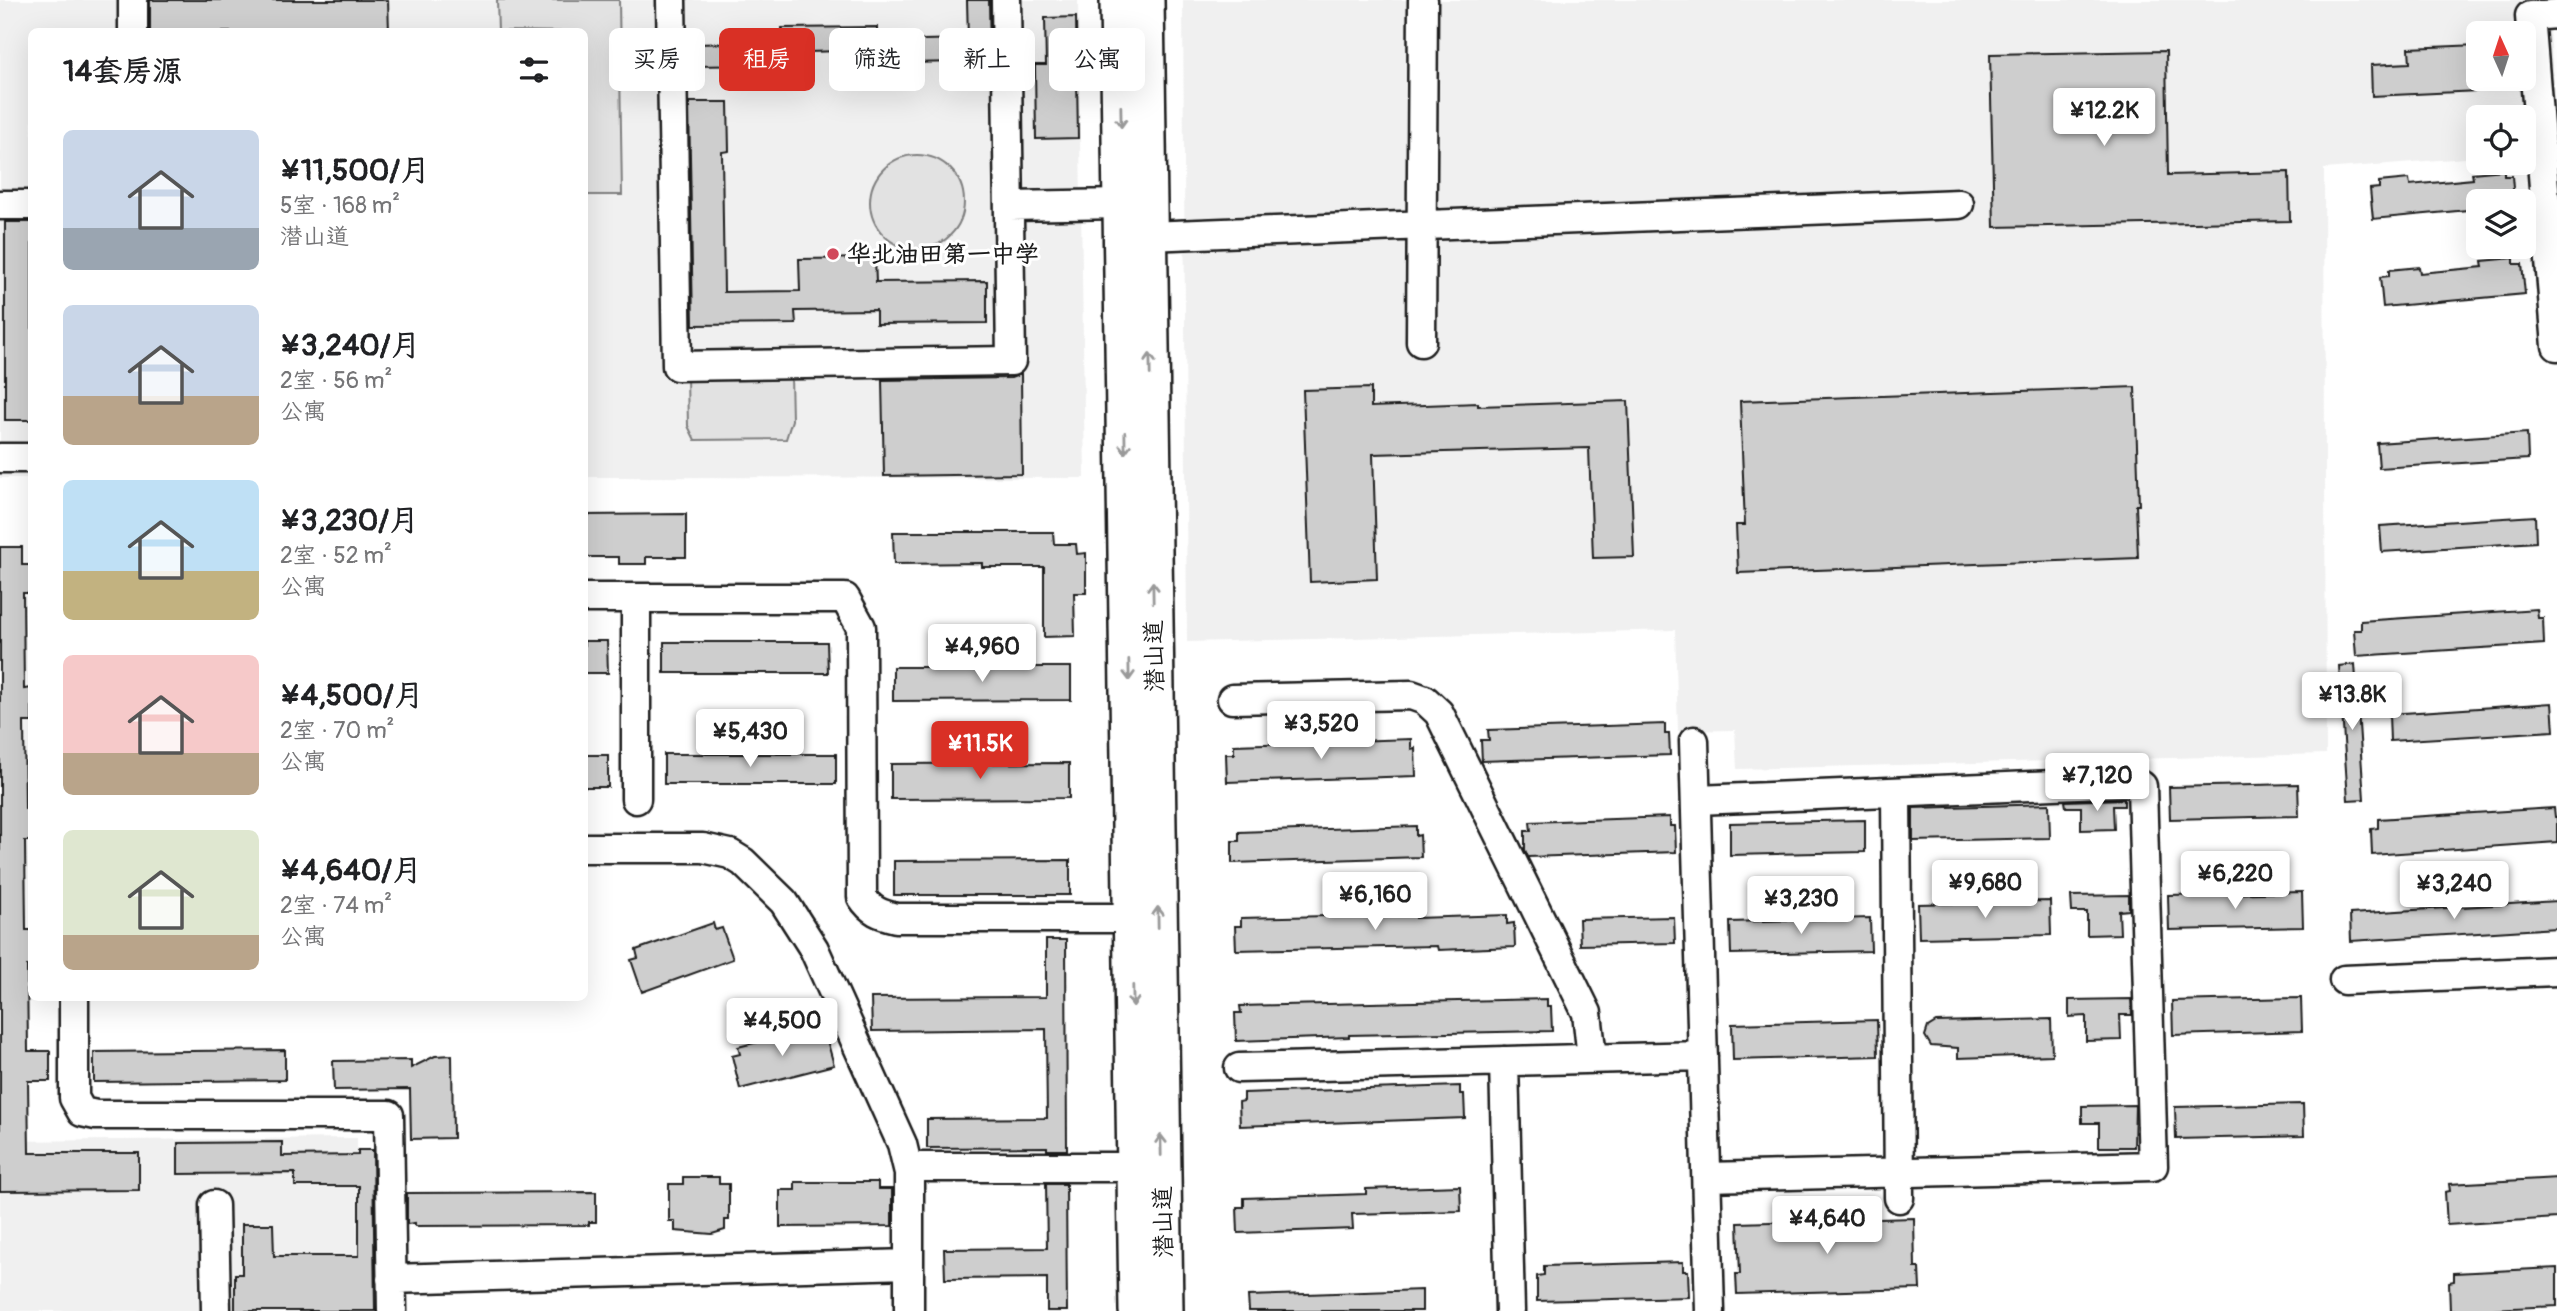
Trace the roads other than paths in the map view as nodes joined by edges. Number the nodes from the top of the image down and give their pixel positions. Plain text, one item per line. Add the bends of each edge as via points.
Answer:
1 (133, 0) edge
2 (671, 0) edge
3 (1006, 0) edge
4 (1119, 0) edge
5 (1145, 0) edge
6 (1423, 0) edge
7 (2557, 14) edge
8 (133, 28) edge
9 (1122, 204) junction
10 (1959, 204) dead end
11 (0, 205) edge
12 (28, 205) edge
13 (1009, 206) junction
14 (1422, 225) junction
15 (1148, 236) junction
16 (1420, 342) dead end
17 (2557, 346) edge
18 (0, 458) edge
19 (28, 458) edge
20 (588, 598) edge
21 (636, 598) junction
22 (1232, 699) dead end
23 (1694, 741) dead end
24 (1896, 793) junction
25 (636, 799) dead end
26 (1697, 800) junction
27 (588, 848) edge
28 (1132, 918) junction
29 (2557, 971) edge
30 (2343, 980) dead end
31 (74, 1001) edge
32 (1703, 1056) junction
33 (1592, 1058) junction
34 (1504, 1061) junction
35 (1239, 1068) dead end
36 (908, 1167) junction
37 (1136, 1167) junction
38 (1707, 1177) junction
39 (1898, 1185) junction
40 (214, 1205) dead end
41 (909, 1264) junction
42 (391, 1279) junction
43 (216, 1311) edge
44 (391, 1311) edge
45 (909, 1311) edge
46 (1138, 1311) edge
47 (1164, 1311) edge
48 (1510, 1311) edge
49 (1710, 1311) edge

1 - 8 lane
2 - 13 lane via 677,366 1011,361
3 - 13 lane
4 -> 9 main road, 潜山道
5 - 15 main road, 潜山道
6 - 14 lane
7 - 17 lane via 2530,16
9 - 13 lane
9 -> 28 main road, 潜山道
10 - 14 lane
11 - 12 lane
14 - 15 lane
14 - 16 lane
47 -> 15 main road, 潜山道
18 - 19 lane
20 - 21 lane
21 - 25 lane
21 - 28 lane via 845,598 861,627 862,897 877,913 896,918
22 - 33 lane via 1411,695 1425,699 1439,713 1587,1013
23 - 26 lane
24 - 26 lane
24 - 39 lane
24 - 39 lane via 2126,782 2142,786 2153,1166
26 - 32 lane
27 - 36 lane via 703,848 730,854 784,902 814,949 902,1144
28 -> 37 main road, 潜山道
29 - 30 lane
31 - 42 lane via 74,1098 82,1112 388,1115
32 - 33 lane
32 - 38 lane
33 - 34 lane
34 - 35 lane
34 - 48 lane
36 - 37 lane
36 - 41 lane
37 - 46 main road, 潜山道
38 - 39 lane
38 - 49 lane
40 - 43 lane
41 - 42 lane
41 - 45 lane
42 - 44 lane

